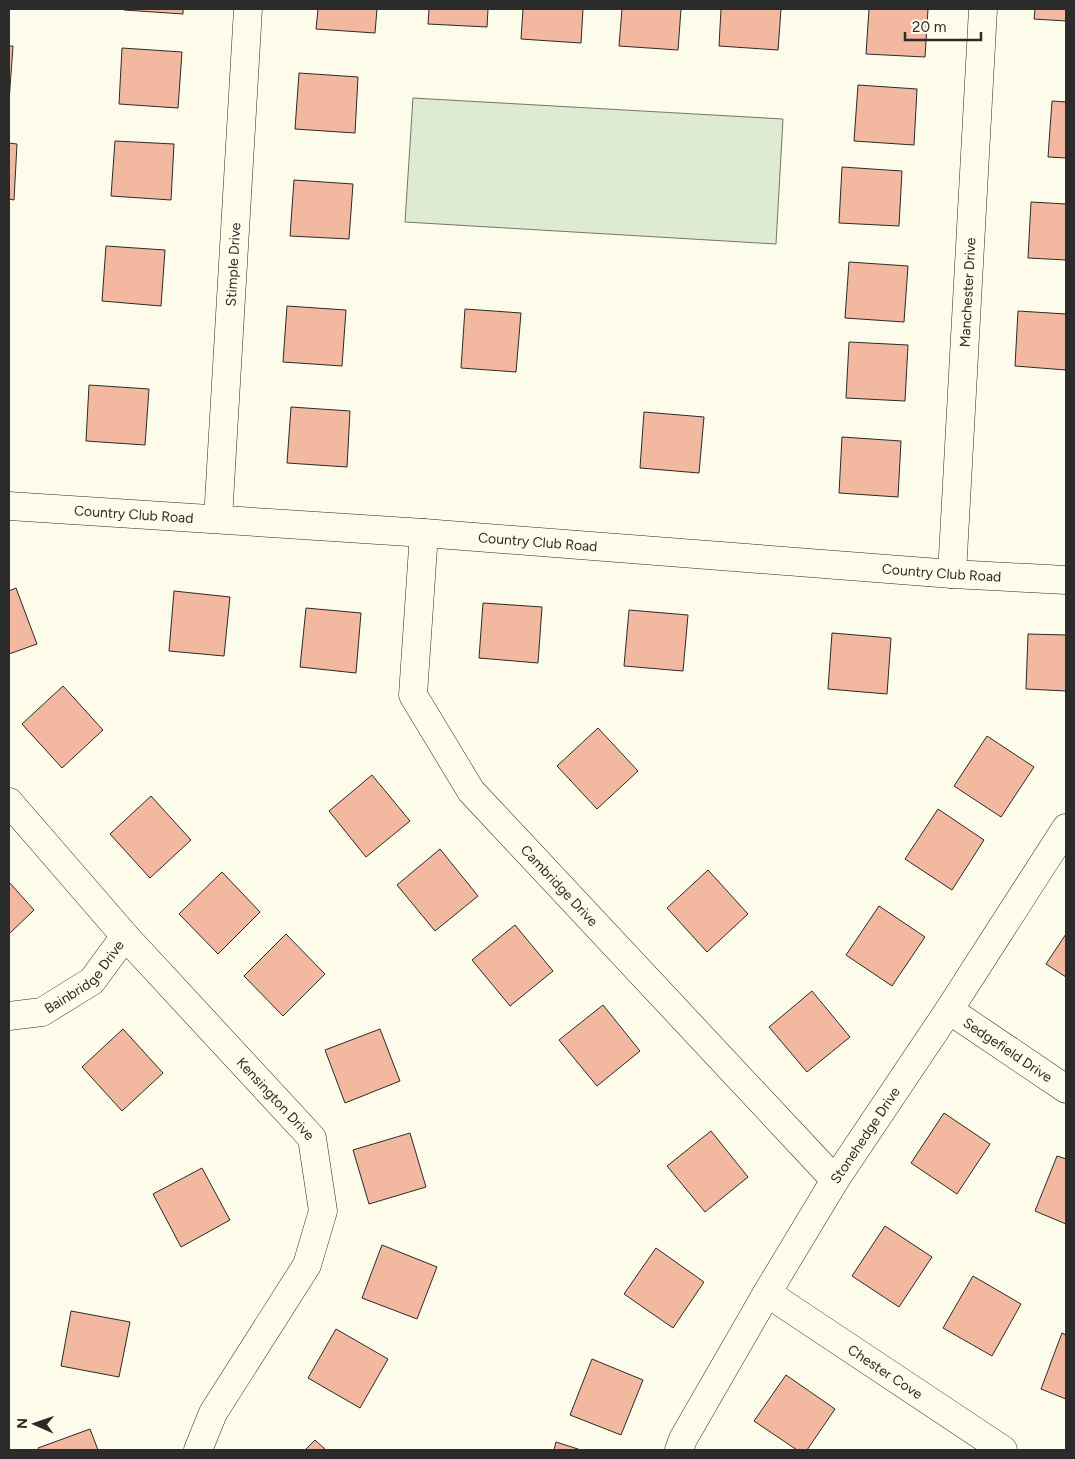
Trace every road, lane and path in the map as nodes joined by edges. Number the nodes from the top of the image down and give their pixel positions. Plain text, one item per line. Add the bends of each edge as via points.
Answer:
1 (248, 9) edge
2 (983, 9) edge
3 (9, 506) edge
4 (218, 519) junction
5 (424, 533) junction
6 (952, 574) junction
7 (1066, 580) edge
8 (9, 802) edge
9 (1066, 828) edge
10 (125, 936) junction
11 (949, 1010) junction
12 (9, 1016) edge
13 (1066, 1090) edge
14 (835, 1180) junction
15 (767, 1293) junction
16 (198, 1450) edge
17 (679, 1450) edge
18 (1004, 1450) edge

1 - 4 street, Stimple Drive
2 - 6 street, Manchester Drive
3 - 4 street, Country Club Road
4 - 5 street, Country Club Road
5 - 6 street, Country Club Road
5 - 14 street, Cambridge Drive via 413,695 471,791
6 - 7 street, Country Club Road
8 - 10 street, Kensington Drive
9 - 11 street, Stonehedge Drive
10 - 12 street, Bainbridge Drive via 92,981 42,1012
10 - 16 street, Kensington Drive via 312,1138 322,1211 307,1265 213,1413
11 - 13 street, Sedgefield Drive
11 - 14 street, Stonehedge Drive
14 - 15 street, Stonehedge Drive
15 - 17 street, Stonehedge Drive
15 - 18 street, Chester Cove

